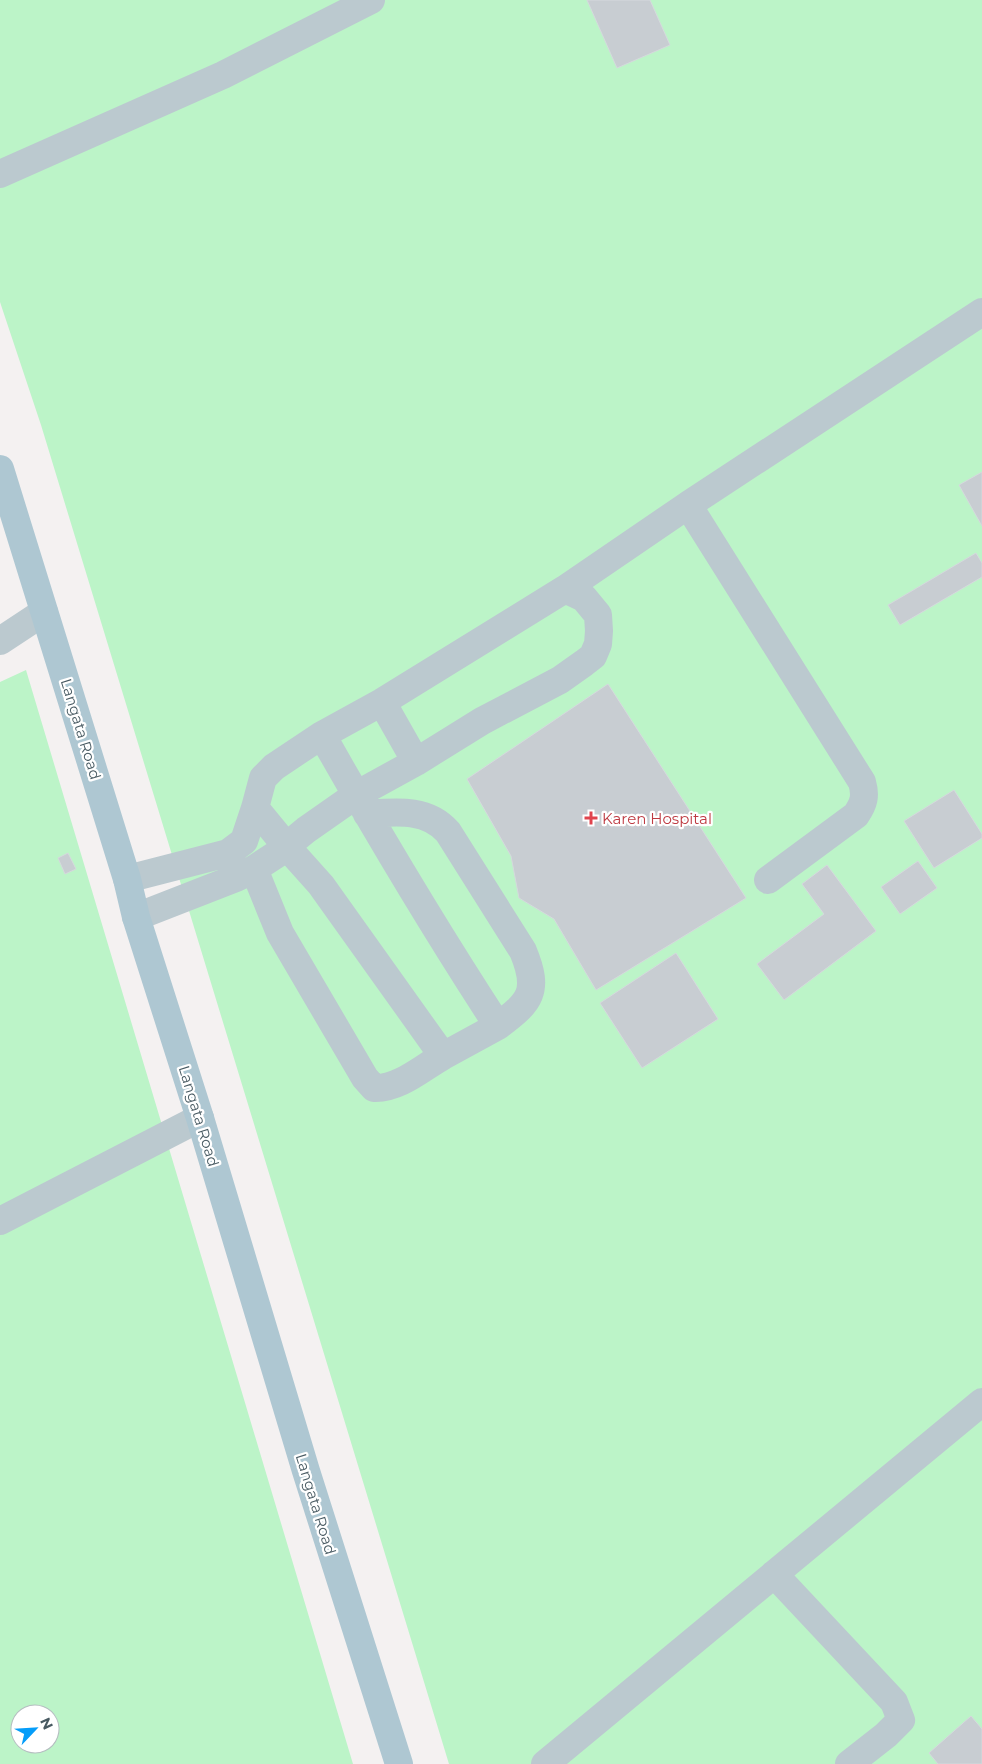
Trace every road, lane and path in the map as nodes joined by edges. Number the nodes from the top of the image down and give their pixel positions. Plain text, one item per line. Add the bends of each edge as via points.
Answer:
1 (371, 0) edge
2 (0, 174) edge
3 (982, 312) edge
4 (0, 469) edge
5 (4, 498) edge
6 (688, 505) junction
7 (565, 589) junction
8 (44, 612) junction
9 (0, 641) edge
10 (382, 702) junction
11 (322, 735) junction
12 (416, 762) junction
13 (361, 805) junction
14 (256, 808) junction
15 (287, 847) junction
16 (254, 869) junction
17 (127, 878) junction
18 (768, 880) dead end
19 (136, 918) junction
20 (498, 1026) junction
21 (442, 1056) junction
22 (200, 1118) junction
23 (0, 1221) edge
24 (982, 1402) edge
25 (774, 1574) junction
26 (399, 1764) edge
27 (544, 1764) edge
28 (849, 1764) edge

1 - 2 street via 223,74
3 - 6 street
4 - 5 main road, Langata Road
5 - 8 main road, Langata Road
6 - 7 street
6 - 18 street via 862,782 865,794 856,815
7 - 10 street
7 - 12 street via 584,598 598,615 600,631 592,656 560,680 482,721
8 - 9 street
8 - 17 main road, Langata Road
10 - 11 street
10 - 12 street
11 - 13 street
11 - 14 street via 263,778
12 - 13 street
13 - 15 street via 306,830
13 - 20 street
13 - 20 street via 394,813 423,815 442,825 523,952 530,968 530,995 519,1010
14 - 15 street
14 - 17 street via 244,841 228,853
15 - 16 street
15 - 21 street via 321,885
16 - 19 street
16 - 21 street via 280,933 365,1078 374,1088 385,1089
17 - 19 main road, Langata Road
19 - 22 main road, Langata Road
20 - 21 street
22 - 23 street
22 - 26 main road, Langata Road via 306,1472
24 - 25 street
25 - 27 street
25 - 28 street via 894,1702 901,1720

